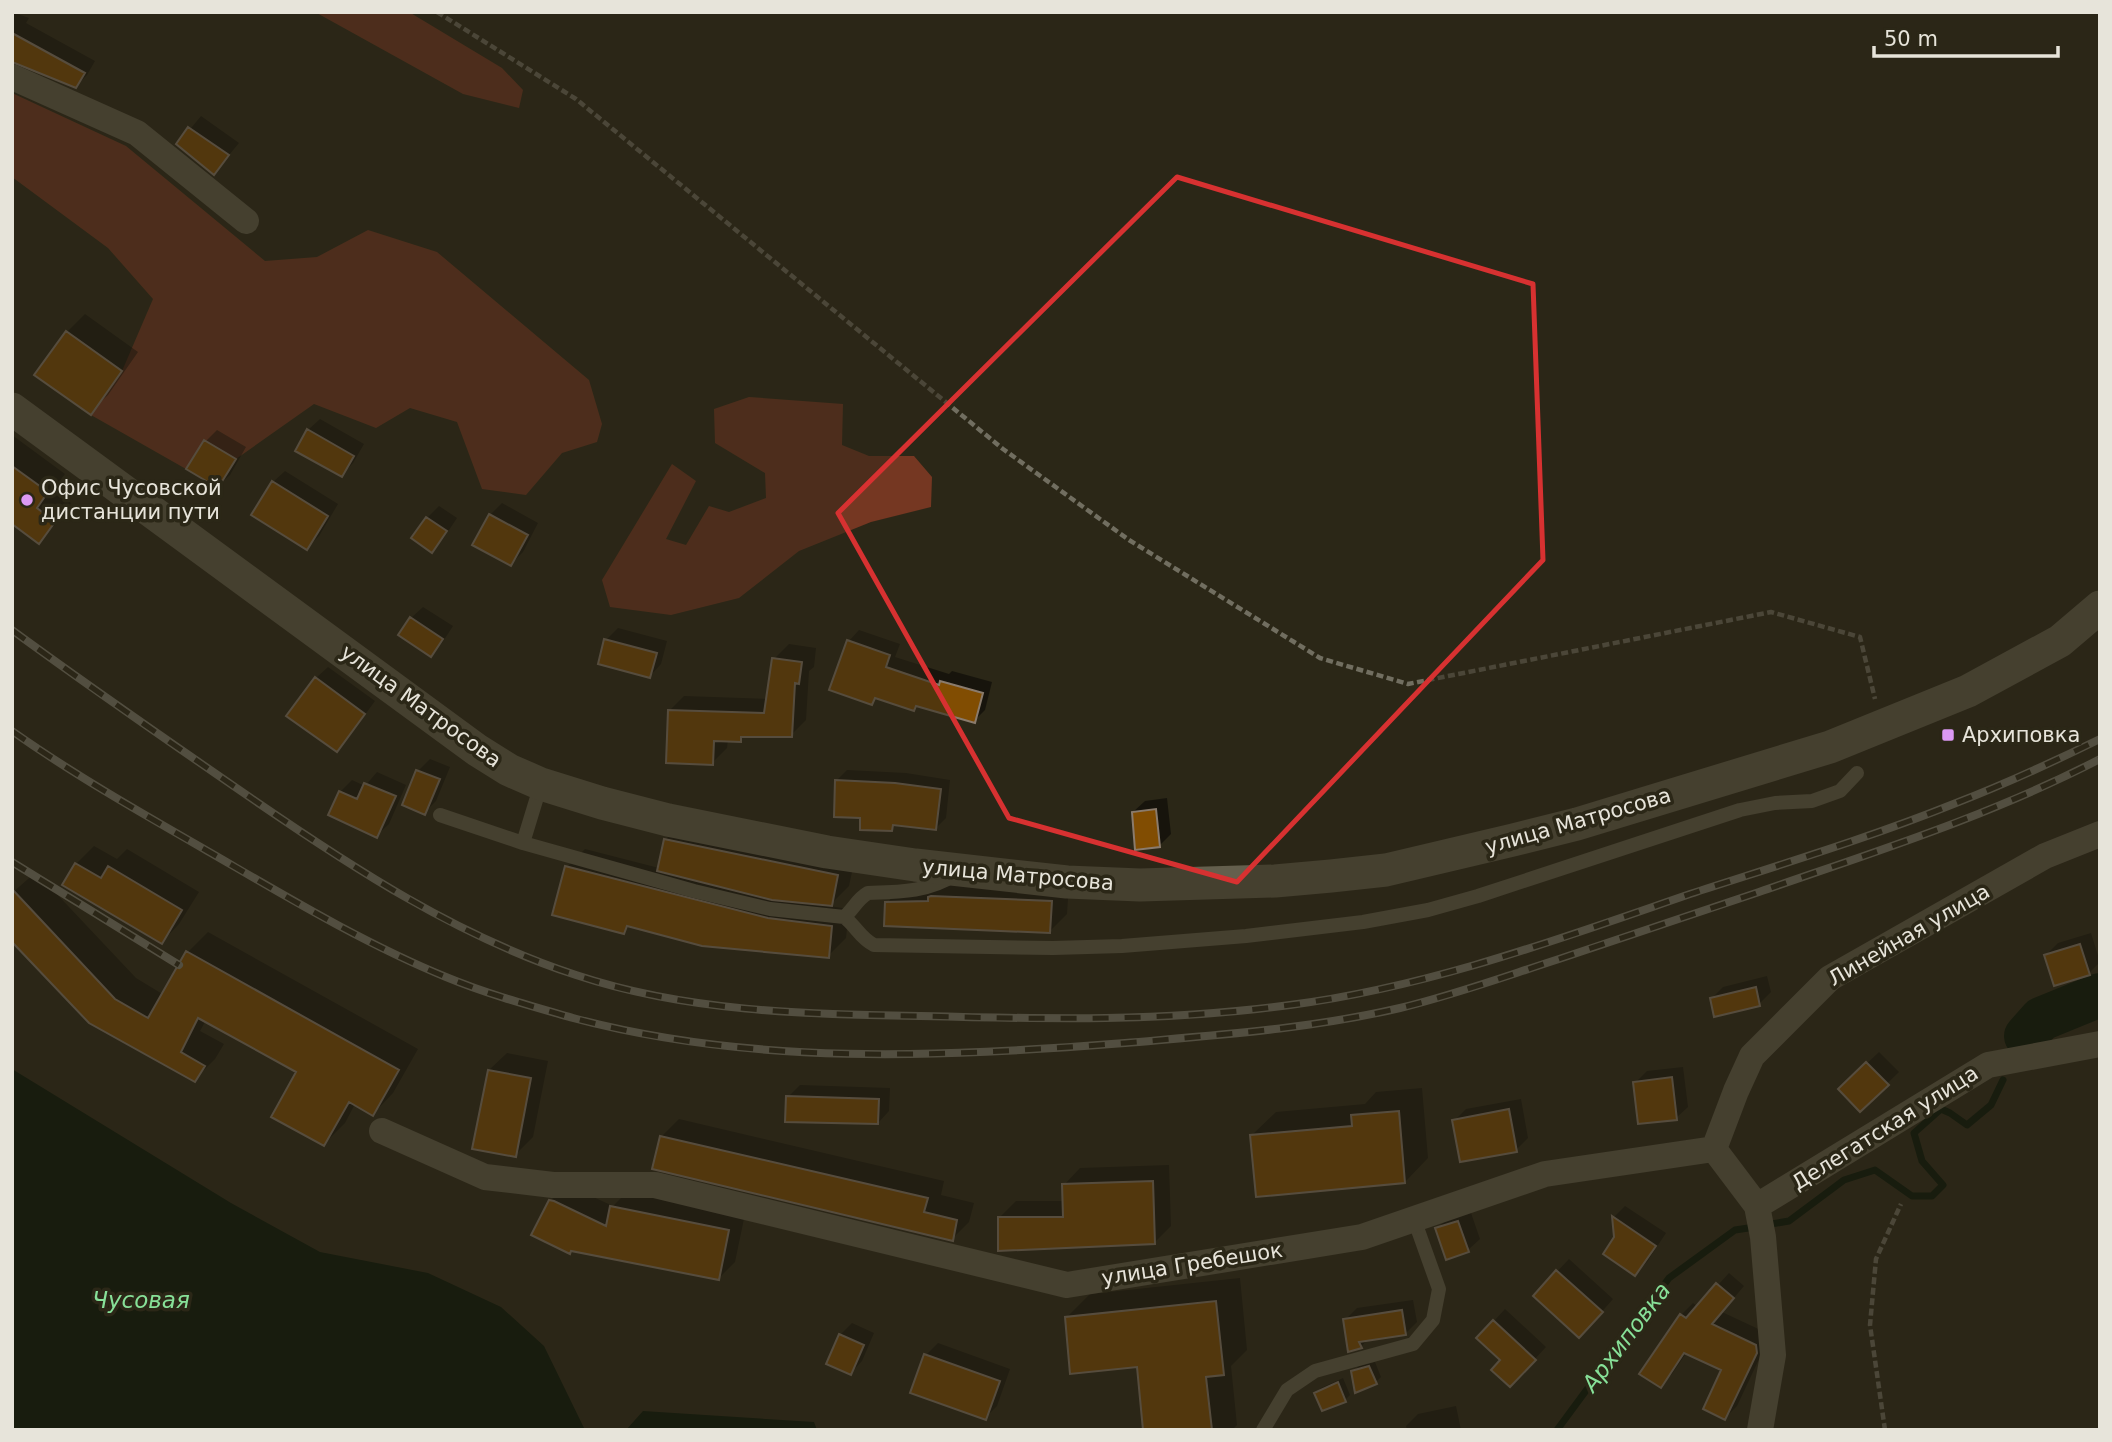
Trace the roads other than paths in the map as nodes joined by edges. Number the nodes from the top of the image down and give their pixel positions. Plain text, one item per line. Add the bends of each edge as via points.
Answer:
1 (12, 78) edge
2 (246, 221) dead end
3 (12, 409) edge
4 (2100, 607) edge
5 (1857, 773) dead end
6 (541, 784) junction
7 (440, 815) dead end
8 (2100, 834) edge
9 (523, 843) junction
10 (959, 871) junction
11 (844, 917) junction
12 (2100, 1044) edge
13 (382, 1131) dead end
14 (1714, 1149) junction
15 (1757, 1206) junction
16 (1414, 1219) junction
17 (1262, 1430) edge
18 (1760, 1430) edge

1 - 2 street via 137,133
3 - 6 street, улица Матросова via 477,750
4 - 10 street, улица Матросова via 2060,641 1968,691 1830,747 1577,824 1386,870 1275,881 1140,885
5 - 11 lane via 1840,791 1812,801 1740,810 1478,897 1363,922 1183,942 1053,948 874,945
6 - 9 lane
6 - 10 street, улица Матросова via 668,820 827,852
7 - 9 lane
8 - 14 street, Линейная улица via 2045,856 1830,978 1752,1056
9 - 11 lane via 748,904
10 - 11 lane via 920,889 868,893
12 - 15 street, Делегатская улица via 1988,1065
13 - 16 street, улица Гребешок via 485,1177 553,1185 655,1185 1067,1284 1362,1237
14 - 15 street
14 - 16 street, улица Гребешок via 1545,1174
15 - 18 street via 1773,1354
16 - 17 lane via 1439,1289 1433,1320 1413,1344 1315,1371 1287,1390

